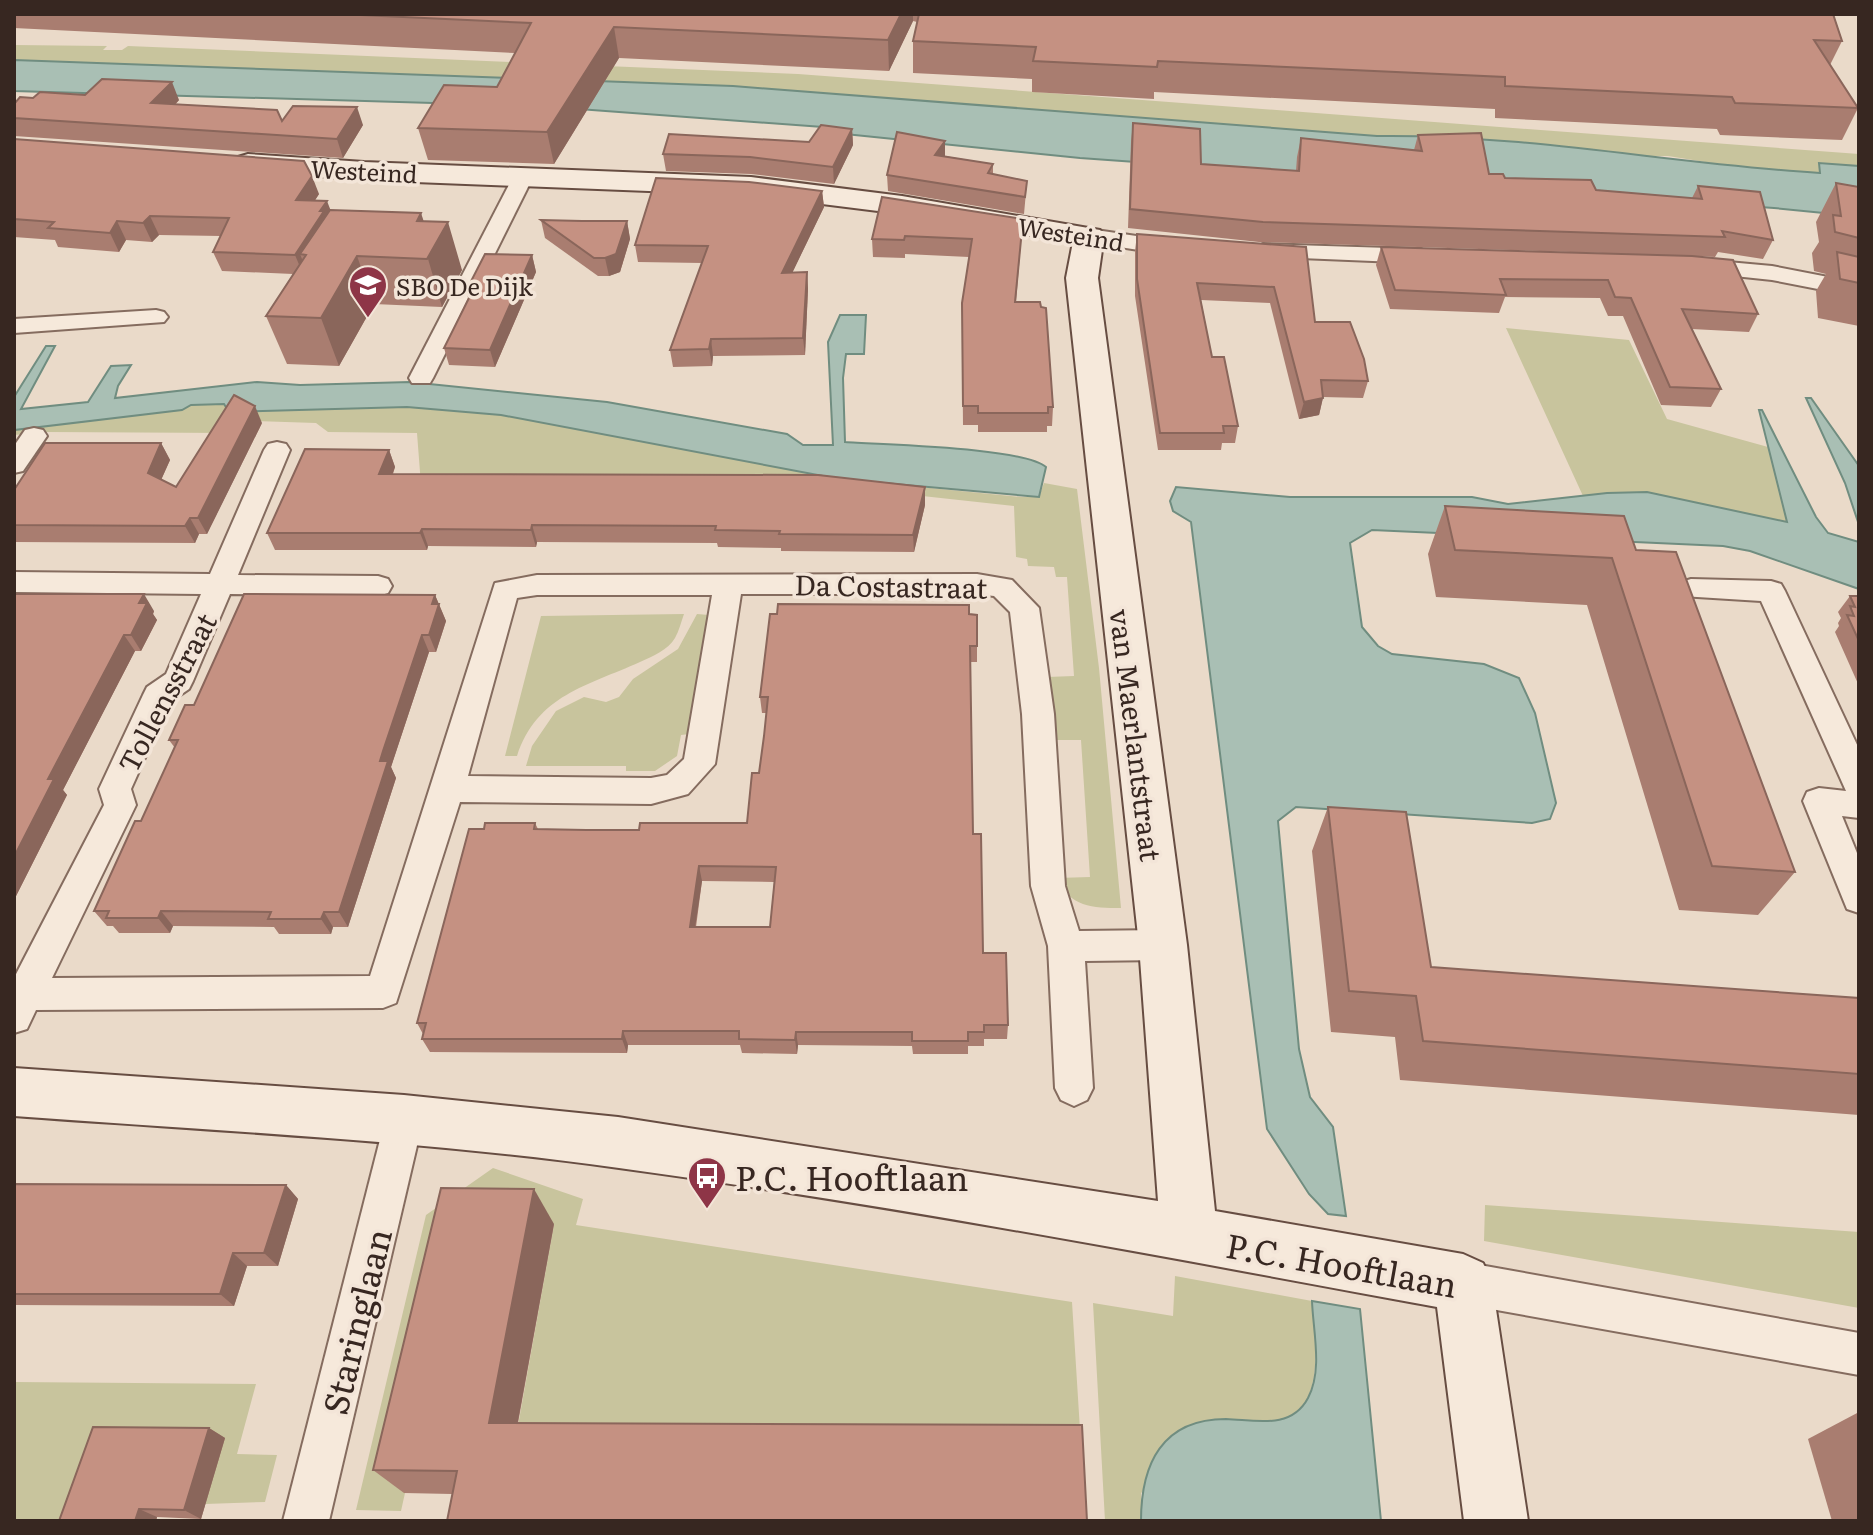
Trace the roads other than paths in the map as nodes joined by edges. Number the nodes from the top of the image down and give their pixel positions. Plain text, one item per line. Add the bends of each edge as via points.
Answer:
1 (227, 161) edge
2 (523, 177) junction
3 (1089, 236) junction
4 (1201, 249) edge
5 (1249, 251) edge
6 (1440, 256) edge
7 (1669, 264) edge
8 (1859, 290) edge
9 (156, 317) dead end
10 (14, 326) edge
11 (421, 378) dead end
12 (34, 436) dead end
13 (277, 450) dead end
14 (14, 465) edge
15 (14, 582) edge
16 (218, 582) junction
17 (728, 584) junction
18 (378, 586) dead end
19 (1691, 589) edge
20 (1859, 784) edge
21 (448, 789) junction
22 (1859, 805) edge
23 (1859, 899) edge
24 (1163, 945) junction
25 (1066, 946) junction
26 (18, 1002) edge
27 (1074, 1088) dead end
28 (14, 1092) edge
29 (404, 1120) junction
30 (1189, 1235) junction
31 (1463, 1283) junction
32 (1859, 1354) edge
33 (306, 1521) edge
34 (1496, 1521) edge

1 - 2 street, Westeind
2 - 3 street, Westeind via 751,186
2 - 11 street
3 - 4 street, Westeind
3 - 24 street, van Maerlantstraat via 1082,278
5 - 6 street
7 - 8 street via 1772,273
9 - 10 street
12 - 14 street
13 - 16 street, Tollensstraat
15 - 16 street
16 - 18 street
16 - 26 street, Tollensstraat via 178,681 158,695 115,789 120,805
17 - 21 street, Da Costastraat via 537,585 505,590
17 - 21 street via 699,764 677,785 651,791
17 - 25 street, Da Costastraat via 977,584 1002,587 1024,608 1038,714 1048,886
19 - 20 street via 1771,591
21 - 26 street via 383,992
22 - 23 street via 1819,801
24 - 25 street
24 - 30 street, van Maerlantstraat
25 - 27 street, Da Costastraat
28 - 29 street, P.C. Hooftlaan
29 - 30 street, P.C. Hooftlaan via 680,1151
29 - 33 street, Staringlaan
30 - 31 street, P.C. Hooftlaan
31 - 32 street, P.C. Hooftlaan
31 - 34 street

